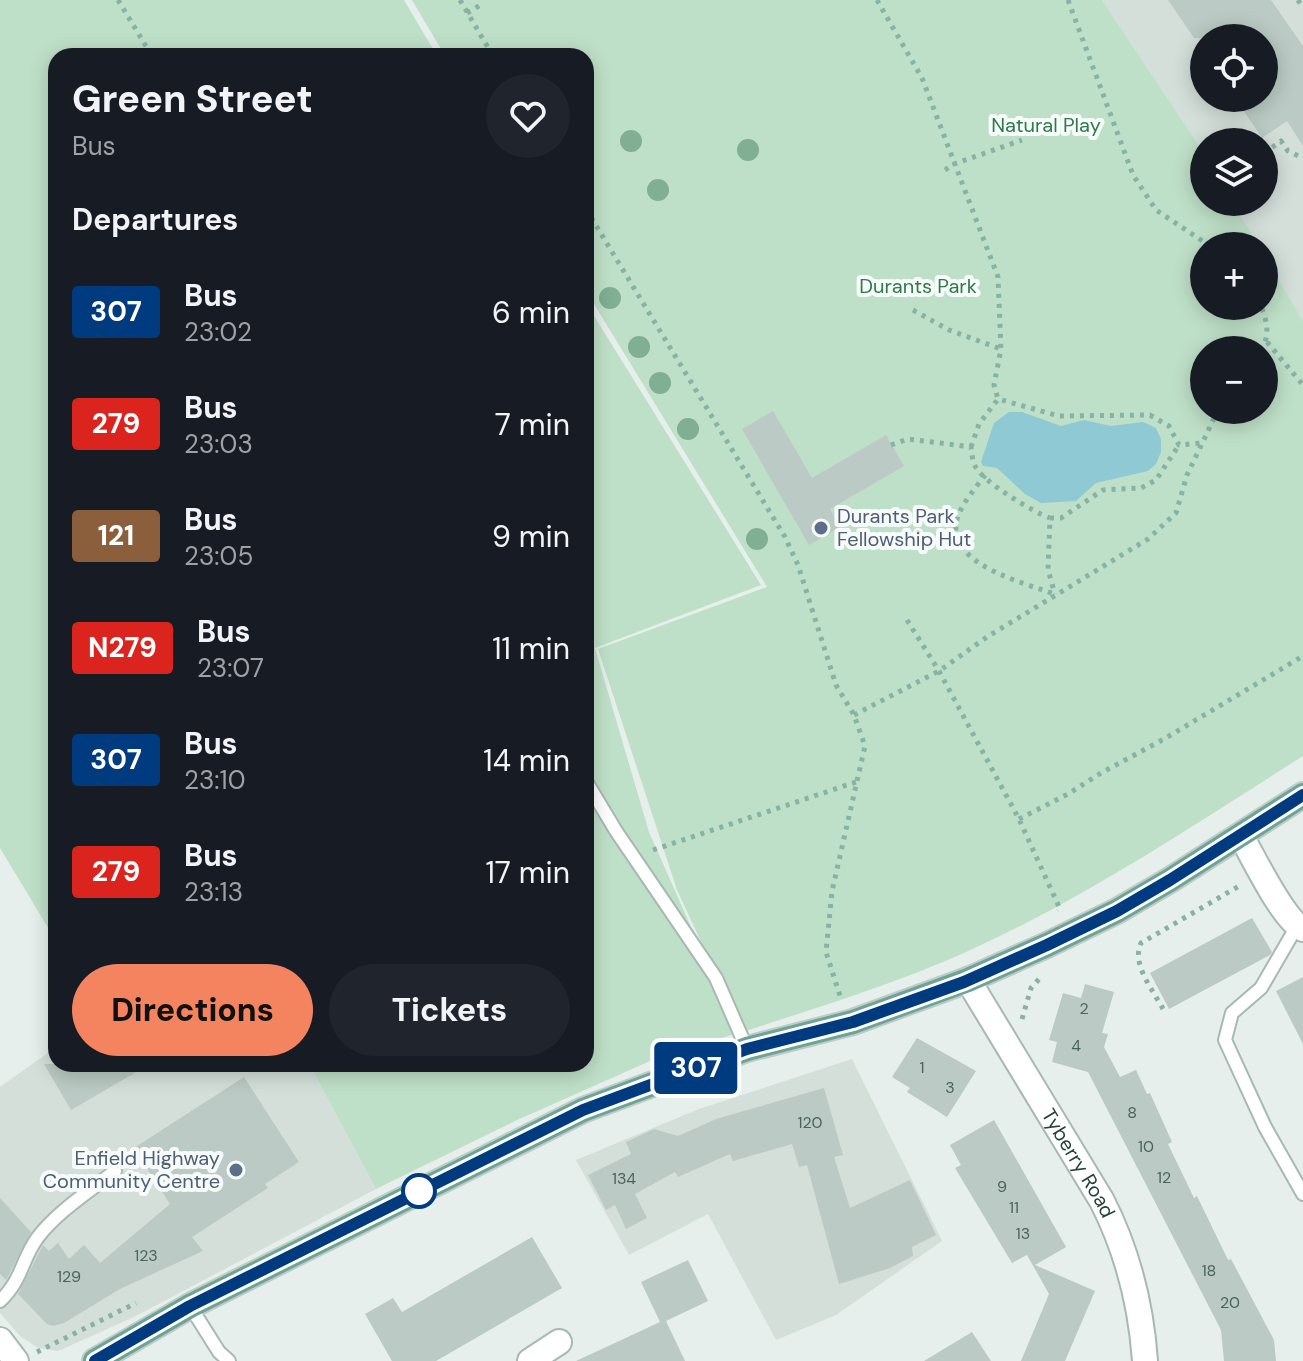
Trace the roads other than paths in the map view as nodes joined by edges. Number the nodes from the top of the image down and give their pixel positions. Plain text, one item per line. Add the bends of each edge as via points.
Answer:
1 (594, 794) edge
2 (1303, 795) edge
3 (1241, 836) junction
4 (1300, 928) edge
5 (968, 980) junction
6 (747, 1049) junction
7 (115, 1171) dead end
8 (1303, 1194) edge
9 (0, 1301) edge
10 (190, 1306) junction
11 (0, 1340) edge
12 (559, 1342) dead end
13 (27, 1356) edge
14 (224, 1357) edge
15 (95, 1361) edge
16 (530, 1361) edge
17 (1145, 1361) edge

1 - 6 lane via 716,978
2 - 3 main road
3 - 4 street via 1282,909
3 - 5 main road via 1117,911
4 - 8 lane via 1261,988 1232,1013 1225,1040
5 - 6 main road via 853,1022
5 - 17 street, Tyberry Road via 1118,1234 1137,1292
6 - 10 main road via 583,1110
7 - 9 lane via 40,1235 16,1285
10 - 14 lane
10 - 15 main road
11 - 13 street
12 - 16 street

